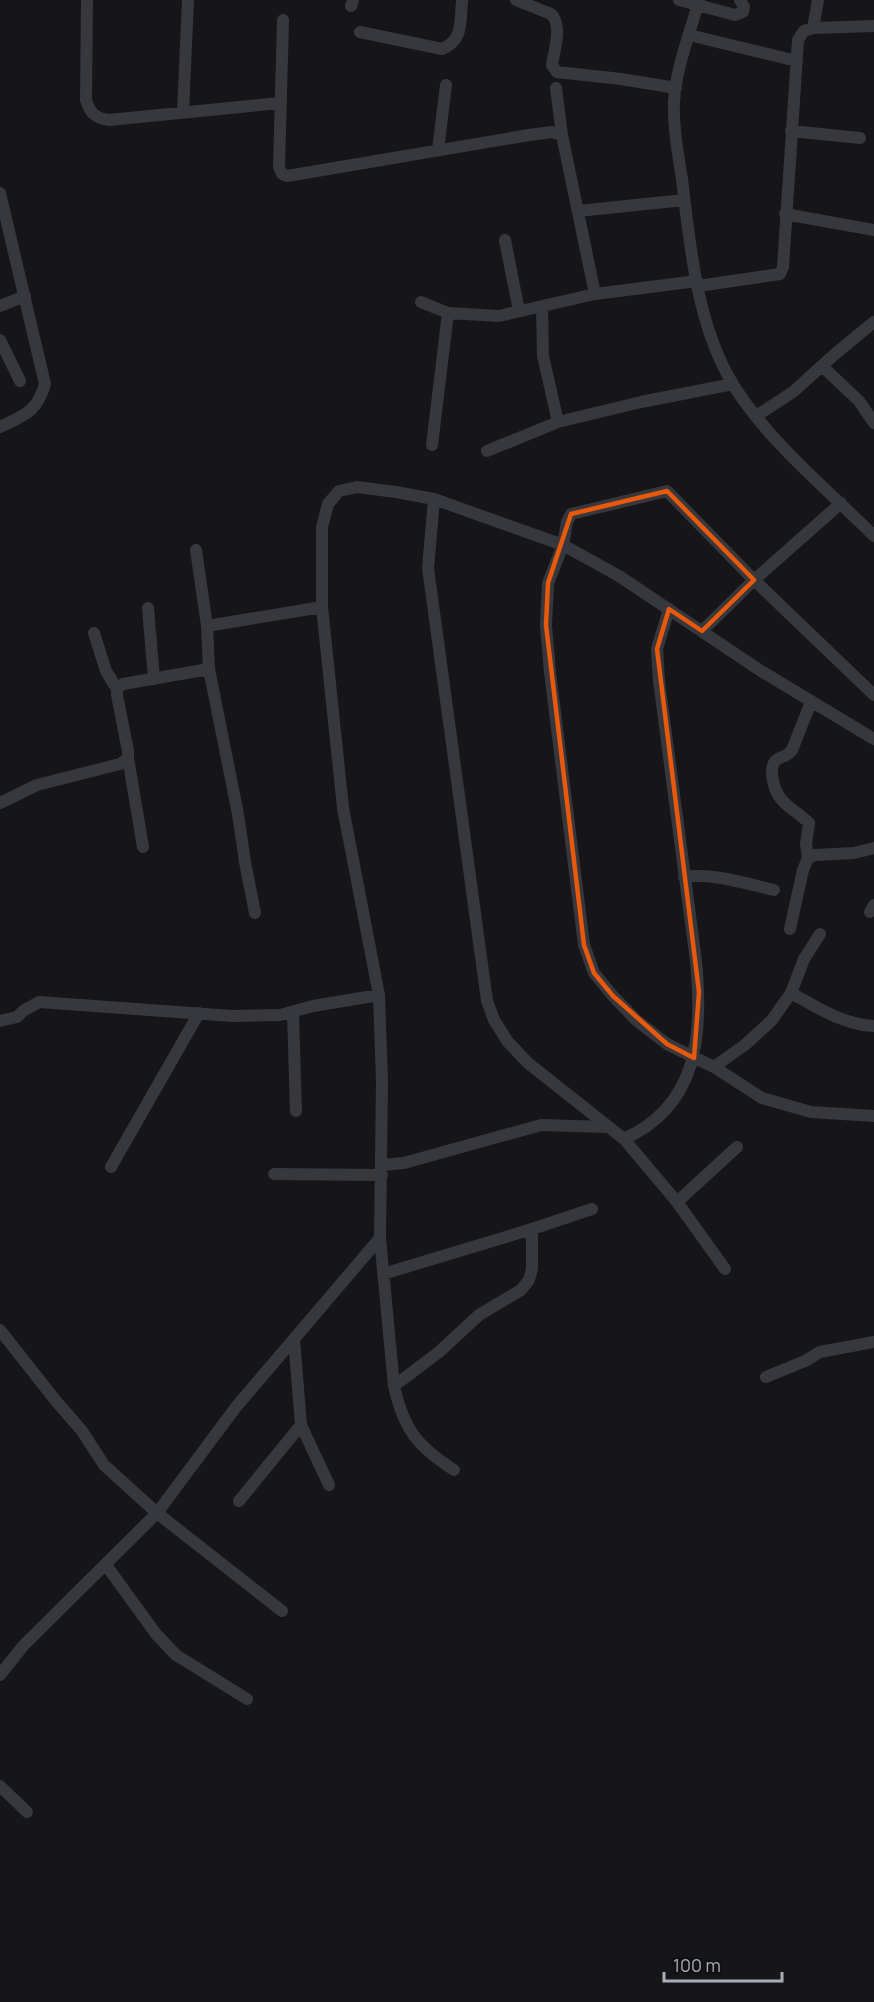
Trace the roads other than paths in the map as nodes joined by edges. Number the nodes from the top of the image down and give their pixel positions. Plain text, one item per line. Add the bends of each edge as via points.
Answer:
1 (87, 0) edge
2 (188, 0) edge
3 (462, 0) edge
4 (516, 0) edge
5 (679, 0) edge
6 (740, 0) edge
7 (818, 0) edge
8 (699, 3) edge
9 (283, 20) dead end
10 (874, 26) edge
11 (813, 28) junction
12 (360, 32) dead end
13 (689, 35) junction
14 (797, 61) junction
15 (446, 85) dead end
16 (556, 88) dead end
17 (676, 88) junction
18 (280, 103) junction
19 (183, 112) junction
20 (791, 131) junction
21 (562, 135) junction
22 (861, 138) dead end
23 (438, 150) junction
24 (0, 193) edge
25 (684, 200) junction
26 (578, 211) junction
27 (785, 214) junction
28 (874, 230) edge
29 (505, 240) dead end
30 (697, 283) junction
31 (595, 294) junction
32 (25, 296) junction
33 (421, 302) dead end
34 (0, 306) edge
35 (542, 307) junction
36 (519, 312) junction
37 (448, 313) junction
38 (874, 322) edge
39 (0, 340) edge
40 (822, 366) junction
41 (20, 381) dead end
42 (733, 384) junction
43 (756, 416) junction
44 (558, 422) junction
45 (874, 423) edge
46 (0, 427) edge
47 (432, 445) dead end
48 (487, 451) dead end
49 (434, 500) junction
50 (841, 503) junction
51 (874, 536) edge
52 (563, 545) junction
53 (196, 550) dead end
54 (754, 579) junction
55 (322, 607) junction
56 (148, 608) dead end
57 (669, 609) junction
58 (207, 626) junction
59 (702, 631) junction
60 (94, 633) dead end
61 (209, 669) junction
62 (154, 679) junction
63 (117, 689) junction
64 (874, 695) edge
65 (811, 702) junction
66 (874, 739) edge
67 (128, 758) junction
68 (0, 803) edge
69 (143, 847) dead end
70 (874, 848) edge
71 (808, 858) junction
72 (684, 877) junction
73 (774, 890) dead end
74 (255, 913) dead end
75 (790, 928) dead end
76 (820, 934) dead end
77 (791, 993) junction
78 (379, 995) junction
79 (199, 1012) junction
80 (293, 1012) junction
81 (0, 1021) edge
82 (874, 1026) edge
83 (694, 1058) junction
84 (714, 1067) junction
85 (296, 1111) dead end
86 (874, 1116) edge
87 (607, 1127) junction
88 (624, 1139) junction
89 (736, 1147) dead end
90 (111, 1167) dead end
91 (382, 1170) junction
92 (274, 1174) dead end
93 (677, 1202) junction
94 (592, 1209) dead end
95 (532, 1229) junction
96 (380, 1238) junction
97 (725, 1269) dead end
98 (383, 1274) junction
99 (0, 1330) edge
100 (294, 1339) junction
101 (874, 1342) edge
102 (766, 1377) dead end
103 (394, 1386) junction
104 (301, 1425) junction
105 (454, 1470) dead end
106 (329, 1485) dead end
107 (239, 1501) dead end
108 (157, 1513) junction
109 (106, 1565) junction
110 (282, 1611) dead end
111 (0, 1675) edge
112 (247, 1699) dead end
113 (0, 1786) edge
114 (27, 1812) dead end

1 - 19 street via 89,111 98,119 109,120
2 - 19 street
3 - 12 street via 459,33 452,45 442,49
4 - 17 street via 555,17 552,65 557,72
5 - 8 street
6 - 8 street via 743,12 735,15
7 - 11 street
8 - 13 street
9 - 18 street
10 - 11 street
11 - 14 street via 804,31 798,40
13 - 14 street
13 - 17 street
14 - 20 street
15 - 23 street
16 - 21 street
17 - 25 street via 676,138
18 - 19 street
18 - 23 street via 279,167 287,176
20 - 22 street
20 - 27 street
21 - 23 street via 552,132
21 - 26 street
24 - 32 street
25 - 26 street
25 - 30 street
26 - 31 street
27 - 28 street
27 - 30 street via 780,274
29 - 36 street
30 - 31 street
30 - 42 street via 708,326
31 - 35 street
32 - 34 street
32 - 46 street via 45,384 40,400 27,414
33 - 37 street
35 - 36 street
35 - 44 street via 543,356
36 - 37 street via 500,316
37 - 47 street
38 - 40 street
39 - 41 street
40 - 43 street via 793,392
40 - 45 street via 859,401
42 - 43 street
42 - 44 street
43 - 50 street
44 - 48 street
49 - 52 street
49 - 55 street via 357,487 339,491 328,504 322,527
49 - 87 street via 428,568 487,1001 508,1042
50 - 51 street
50 - 54 street
52 - 54 street via 571,514 667,491
52 - 57 street
52 - 83 street via 548,583 546,626 584,945 594,973 620,1004 667,1044
53 - 58 street
54 - 59 street
54 - 64 street
55 - 58 street
55 - 78 street via 343,808
56 - 62 street
57 - 59 street
57 - 72 street via 657,649
58 - 61 street
59 - 65 street
60 - 63 street via 106,671
61 - 62 street
61 - 74 street
62 - 63 street via 123,684
63 - 67 street
65 - 66 street
65 - 71 street via 792,750 773,764 772,776 783,803 809,823
67 - 68 street via 120,764 38,785
67 - 69 street
70 - 71 street
71 - 75 street
72 - 73 street via 720,877
72 - 83 street via 699,992
76 - 77 street via 804,959
77 - 82 street via 850,1022
77 - 84 street via 772,1020
78 - 80 street
78 - 91 street
79 - 80 street via 232,1016
79 - 81 street via 39,1002 17,1017
79 - 90 street
80 - 85 street
83 - 84 street
83 - 88 street via 670,1104 654,1122
84 - 86 street via 762,1098 811,1112
87 - 88 street
87 - 91 street via 542,1125
88 - 93 street
89 - 93 street
91 - 92 street
91 - 96 street
93 - 97 street
94 - 95 street
95 - 98 street
95 - 103 street via 532,1269 521,1290 478,1315 439,1352
96 - 98 street
96 - 100 street
98 - 103 street
99 - 108 street via 82,1431 104,1465
100 - 104 street
100 - 108 street via 236,1407
101 - 102 street via 820,1352
103 - 105 street via 411,1435 429,1454
104 - 106 street
104 - 107 street
108 - 109 street
108 - 110 street
109 - 111 street via 23,1646
109 - 112 street via 176,1655
113 - 114 street

